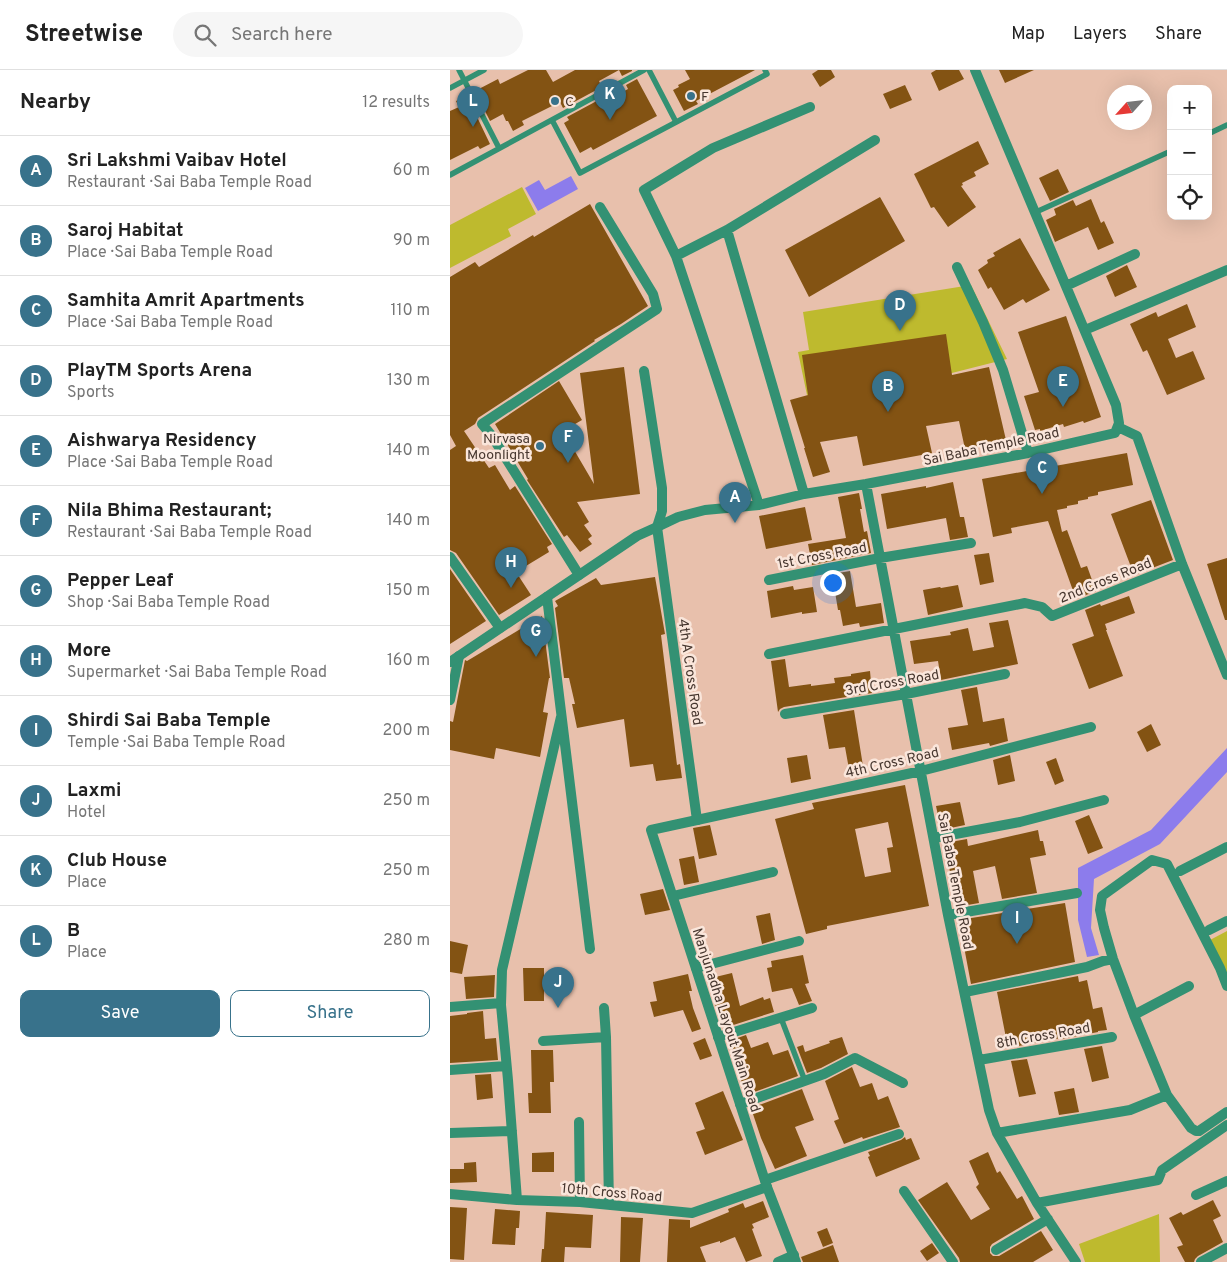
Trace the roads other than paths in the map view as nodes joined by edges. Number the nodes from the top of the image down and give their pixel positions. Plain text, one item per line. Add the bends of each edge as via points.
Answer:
1 (459, 70) edge
2 (484, 70) edge
3 (644, 70) edge
4 (650, 70) edge
5 (764, 70) edge
6 (975, 70) edge
7 (464, 80) junction
8 (450, 88) edge
9 (810, 107) dead end
10 (552, 120) junction
11 (676, 122) junction
12 (1227, 125) edge
13 (1212, 132) edge
14 (875, 140) dead end
15 (499, 148) junction
16 (1167, 153) edge
17 (450, 174) edge
18 (600, 207) dead end
19 (1036, 212) junction
20 (727, 230) junction
21 (1135, 254) dead end
22 (676, 256) junction
23 (958, 267) dead end
24 (1227, 270) edge
25 (1066, 286) junction
26 (1085, 330) junction
27 (644, 371) dead end
28 (1118, 427) junction
29 (1028, 453) junction
30 (866, 484) junction
31 (804, 494) junction
32 (759, 505) junction
33 (657, 527) junction
34 (971, 543) dead end
35 (450, 558) edge
36 (880, 558) junction
37 (1182, 564) junction
38 (579, 575) junction
39 (769, 580) dead end
40 (547, 597) junction
41 (500, 628) junction
42 (894, 629) junction
43 (769, 654) dead end
44 (454, 659) edge
45 (1005, 674) dead end
46 (1227, 675) edge
47 (906, 694) junction
48 (450, 700) edge
49 (785, 714) dead end
50 (561, 717) junction
51 (1091, 727) dead end
52 (921, 771) junction
53 (1104, 800) dead end
54 (697, 820) junction
55 (934, 838) junction
56 (1227, 847) edge
57 (1180, 871) dead end
58 (773, 872) dead end
59 (1077, 893) dead end
60 (673, 896) junction
61 (948, 914) junction
62 (1227, 921) edge
63 (1209, 930) dead end
64 (799, 941) dead end
65 (590, 949) dead end
66 (1113, 959) junction
67 (696, 968) junction
68 (1190, 986) dead end
69 (1227, 986) edge
70 (965, 992) junction
71 (501, 1003) junction
72 (450, 1007) edge
73 (604, 1008) dead end
74 (812, 1008) dead end
75 (1134, 1015) junction
76 (781, 1018) junction
77 (606, 1037) junction
78 (718, 1037) junction
79 (1112, 1037) dead end
80 (542, 1041) dead end
81 (979, 1060) junction
82 (506, 1066) junction
83 (450, 1070) edge
84 (805, 1081) junction
85 (903, 1083) dead end
86 (1167, 1095) junction
87 (740, 1104) junction
88 (1227, 1112) edge
89 (579, 1122) dead end
90 (1227, 1125) edge
91 (512, 1131) junction
92 (450, 1133) edge
93 (997, 1133) junction
94 (899, 1134) dead end
95 (1227, 1181) edge
96 (766, 1184) junction
97 (904, 1190) dead end
98 (450, 1194) edge
99 (1196, 1195) dead end
100 (517, 1200) junction
101 (580, 1202) junction
102 (1037, 1203) junction
103 (609, 1205) junction
104 (1048, 1219) junction
105 (1227, 1248) edge
106 (996, 1250) dead end
107 (795, 1259) edge
108 (778, 1262) edge
109 (953, 1262) edge
110 (1076, 1262) edge
111 (1201, 1262) edge

1 - 7 lane
2 - 7 lane
3 - 10 lane
4 - 11 lane
5 - 11 lane via 767,74
6 - 19 street
7 - 8 lane
7 - 15 lane
9 - 22 street via 713,148 644,190
10 - 11 lane via 580,173
10 - 15 lane
12 - 13 lane
14 - 20 street
15 - 17 lane
16 - 19 lane
18 - 38 street via 653,294 657,309 482,424
19 - 25 street
20 - 22 street
20 - 31 street
21 - 25 street
22 - 32 street
23 - 29 street via 1003,370
24 - 26 street
25 - 26 street
26 - 28 street via 1116,405
27 - 33 street, 4th A Cross Road via 662,488 662,511
28 - 29 street, Sai Baba Temple Road via 1115,433
28 - 37 street via 1136,436
29 - 30 street, Sai Baba Temple Road
30 - 31 street, Sai Baba Temple Road
30 - 36 street, Sai Baba Temple Road
31 - 32 street, Sai Baba Temple Road
32 - 33 street, Sai Baba Temple Road via 705,510
33 - 38 street, Sai Baba Temple Road via 637,536
33 - 54 street, 4th A Cross Road
34 - 36 street, 1st Cross Road
35 - 41 street
36 - 39 street, 1st Cross Road
36 - 42 street, Sai Baba Temple Road
37 - 42 street, 2nd Cross Road via 1052,616 1042,607 1025,604
37 - 46 street
38 - 40 street, Sai Baba Temple Road
40 - 41 street, Sai Baba Temple Road
40 - 50 street
41 - 44 street, Sai Baba Temple Road
42 - 43 street, 2nd Cross Road
42 - 47 street, Sai Baba Temple Road
44 - 48 street
45 - 47 street, 3rd Cross Road
47 - 49 street, 3rd Cross Road
47 - 52 street, Sai Baba Temple Road
50 - 65 street
50 - 71 street via 502,970
51 - 52 street, 4th Cross Road
52 - 54 street, 4th Cross Road
52 - 55 street, Sai Baba Temple Road
53 - 55 street via 1020,822
54 - 60 street, Manjunadha Layout Main Road via 651,830
55 - 61 street, Sai Baba Temple Road
56 - 57 street
58 - 60 street
59 - 61 street
60 - 67 street, Manjunadha Layout Main Road
61 - 70 street, Sai Baba Temple Road
62 - 63 street
64 - 67 street
66 - 69 street via 1100,910 1102,896 1152,860 1167,864
66 - 70 street
66 - 75 street
67 - 78 street, Manjunadha Layout Main Road
68 - 75 street
70 - 81 street, Sai Baba Temple Road
71 - 72 street
71 - 82 street
73 - 77 street
74 - 76 street
75 - 86 street
76 - 78 street
76 - 84 lane
77 - 80 street
77 - 103 street
78 - 87 street, Manjunadha Layout Main Road
79 - 81 street, 8th Cross Road
81 - 93 street, Sai Baba Temple Road
82 - 83 street
82 - 91 street
84 - 85 street via 855,1058
84 - 87 street
86 - 88 street via 1190,1128 1196,1131
86 - 93 street via 1130,1110
87 - 96 street, Manjunadha Layout Main Road
89 - 101 street
90 - 102 street via 1162,1170 1158,1180
91 - 92 street
91 - 100 street
93 - 102 street, Sai Baba Temple Road
94 - 96 street, 10th Cross Road
95 - 99 street
96 - 103 street, 10th Cross Road via 692,1213
96 - 107 street, Manjunadha Layout Main Road
97 - 109 street
98 - 100 street, 10th Cross Road
100 - 101 street, 10th Cross Road
101 - 103 street, 10th Cross Road
102 - 104 street, Sai Baba Temple Road
104 - 106 street
104 - 110 street, Sai Baba Temple Road
105 - 111 street
107 - 108 street

